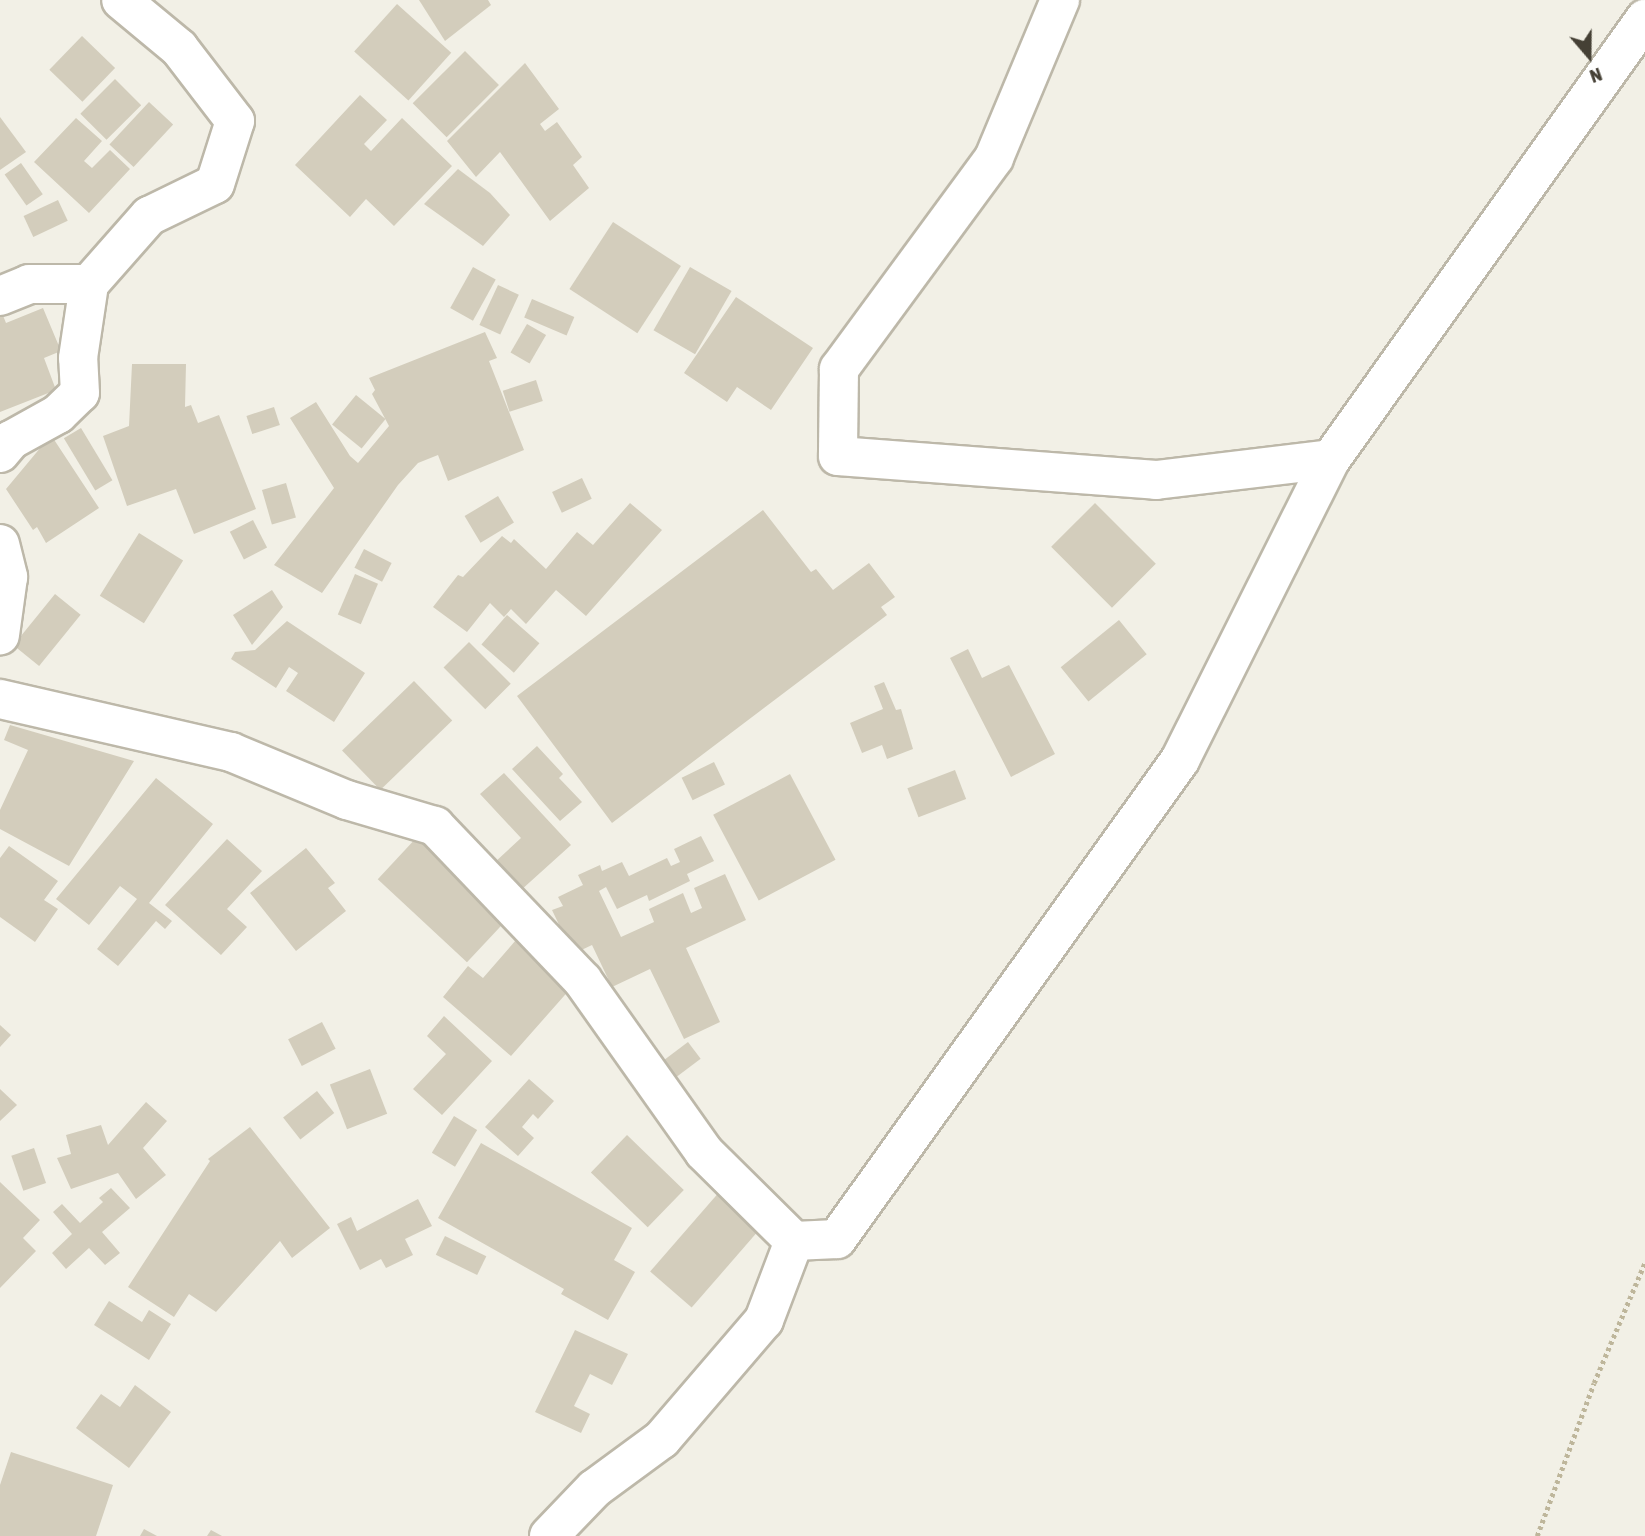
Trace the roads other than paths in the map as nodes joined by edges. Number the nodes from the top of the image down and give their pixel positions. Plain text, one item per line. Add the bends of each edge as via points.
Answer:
1 (121, 0) edge
2 (1060, 0) edge
3 (1645, 19) edge
4 (89, 284) junction
5 (0, 296) edge
6 (0, 453) edge
7 (1331, 459) junction
8 (0, 544) edge
9 (0, 635) edge
10 (0, 699) edge
11 (794, 1241) junction
12 (549, 1536) edge

1 - 4 street via 179,48 235,121 215,184 149,216
2 - 7 street via 994,159 839,369 838,456 1156,480
3 - 7 street
4 - 5 street via 29,284
4 - 6 street via 78,358 80,393 58,414 11,440
7 - 11 street via 1180,760 837,1239
8 - 9 street via 8,577
10 - 11 street via 230,752 347,800 435,827 583,981 704,1152
11 - 12 street via 764,1320 662,1439 594,1489

